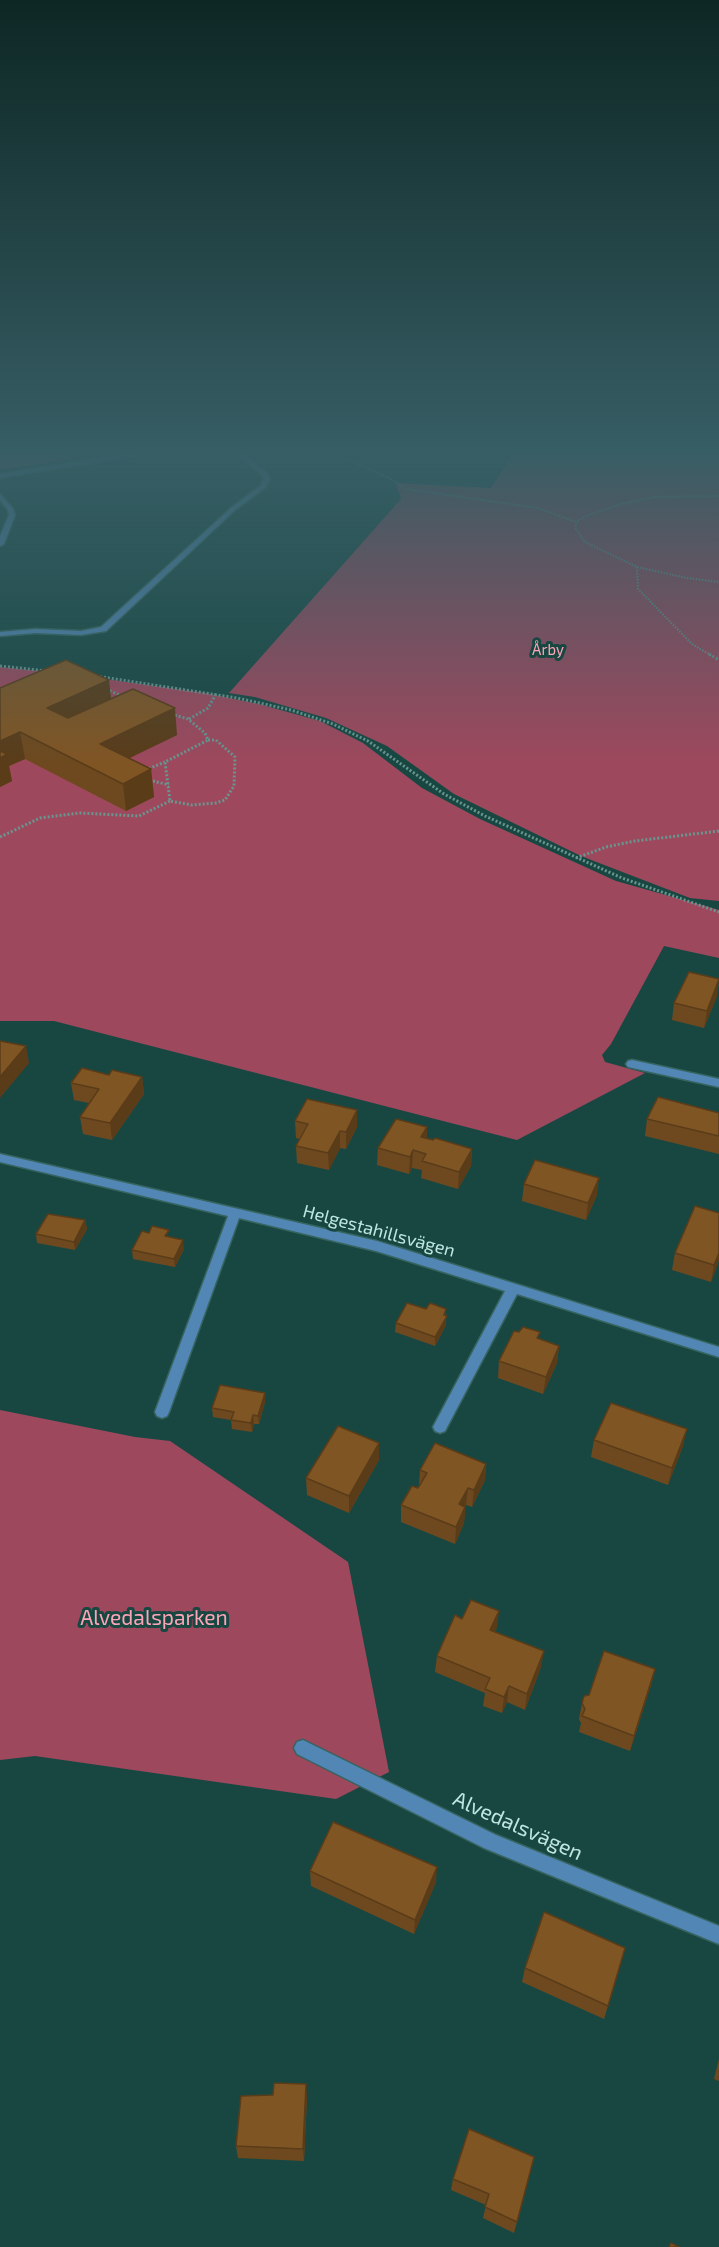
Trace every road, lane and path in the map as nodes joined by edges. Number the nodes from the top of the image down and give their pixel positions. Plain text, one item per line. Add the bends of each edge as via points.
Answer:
1 (185, 554) edge
2 (610, 554) edge
3 (637, 567) junction
4 (719, 582) edge
5 (0, 634) edge
6 (719, 660) edge
7 (0, 666) edge
8 (49, 671) edge
9 (89, 675) edge
10 (100, 686) edge
11 (216, 694) junction
12 (126, 697) edge
13 (170, 713) edge
14 (188, 719) junction
15 (208, 740) junction
16 (165, 762) junction
17 (136, 775) edge
18 (142, 777) edge
19 (168, 785) junction
20 (170, 801) junction
21 (719, 831) edge
22 (0, 837) edge
23 (576, 858) junction
24 (719, 912) edge
25 (632, 1064) dead end
26 (719, 1083) edge
27 (0, 1158) edge
28 (235, 1213) junction
29 (513, 1289) junction
30 (719, 1352) edge
31 (162, 1412) dead end
32 (440, 1427) dead end
33 (303, 1748) dead end
34 (719, 1935) edge

1 - 5 street via 103,629
2 - 3 path
3 - 4 path
3 - 6 path via 638,589 692,644
7 - 8 path
9 - 11 path
10 - 12 path
11 - 14 path via 208,708
11 - 23 path via 291,711 351,732 463,805
13 - 14 path
14 - 15 path
15 - 16 path
15 - 20 path via 216,740 235,757 231,793 225,800 206,805
16 - 17 path
16 - 19 path
18 - 19 path
19 - 20 path
20 - 22 path via 139,816 80,813 40,818
21 - 23 path via 635,841
23 - 24 path
25 - 26 street
27 - 28 street, Helgestahillsvägen
28 - 29 street, Helgestahillsvägen via 377,1246
28 - 31 street
29 - 30 street, Helgestahillsvägen
29 - 32 street
33 - 34 street, Alvedalsvägen via 489,1842

